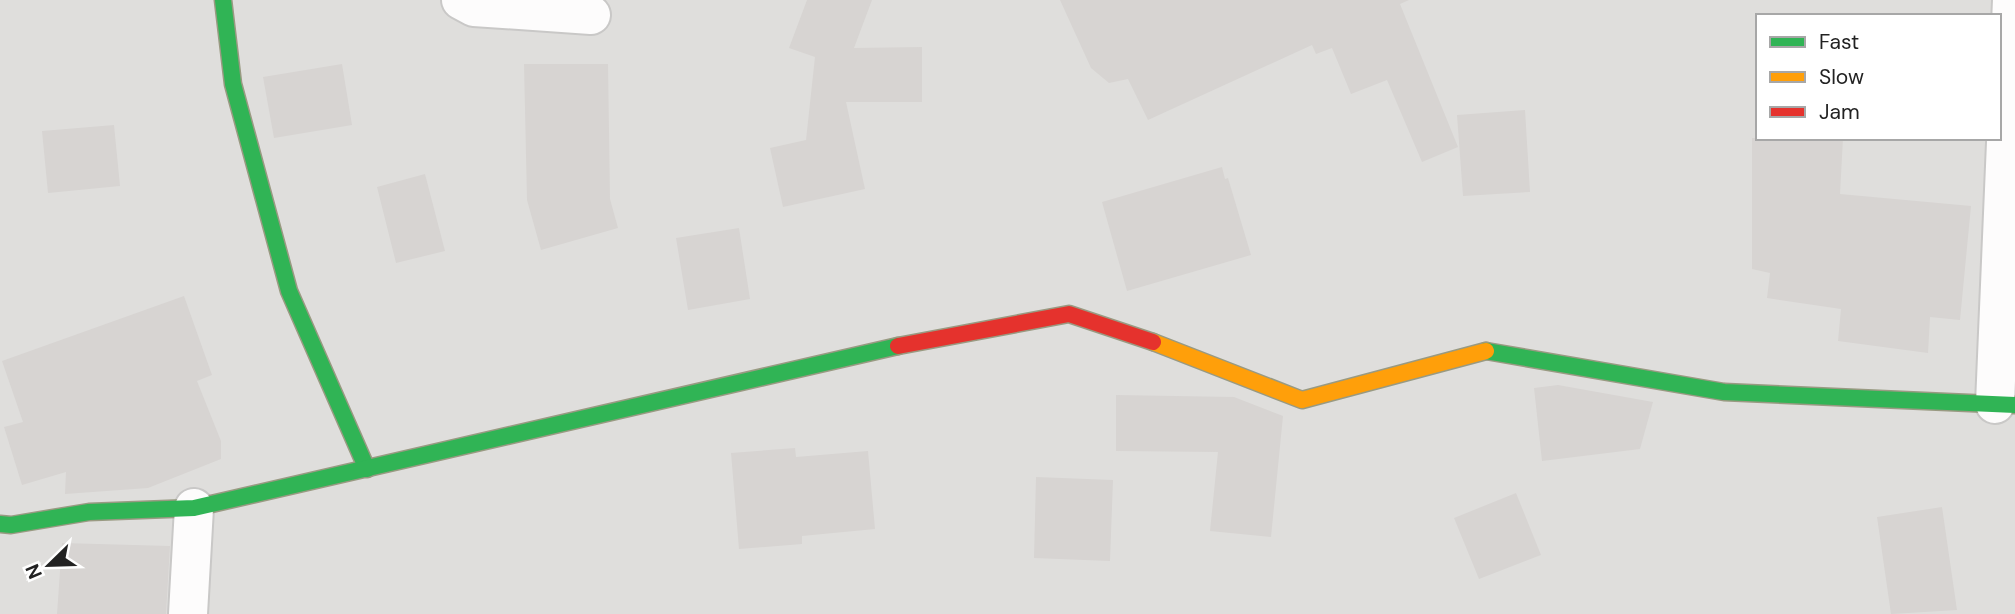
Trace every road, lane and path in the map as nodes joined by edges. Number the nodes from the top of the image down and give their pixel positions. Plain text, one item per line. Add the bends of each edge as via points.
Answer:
1 (223, 0) edge
2 (461, 0) edge
3 (2012, 0) edge
4 (527, 5) edge
5 (591, 15) dead end
6 (2005, 404) edge
7 (367, 469) junction
8 (194, 508) junction
9 (0, 524) edge
10 (188, 614) edge

1 - 7 street via 233,84 289,291
2 - 4 street via 474,7
3 - 6 street
4 - 5 street
6 - 7 street via 1724,392 1483,350 1302,400 1069,314 918,341
7 - 8 street
8 - 9 street via 89,512
8 - 10 street

